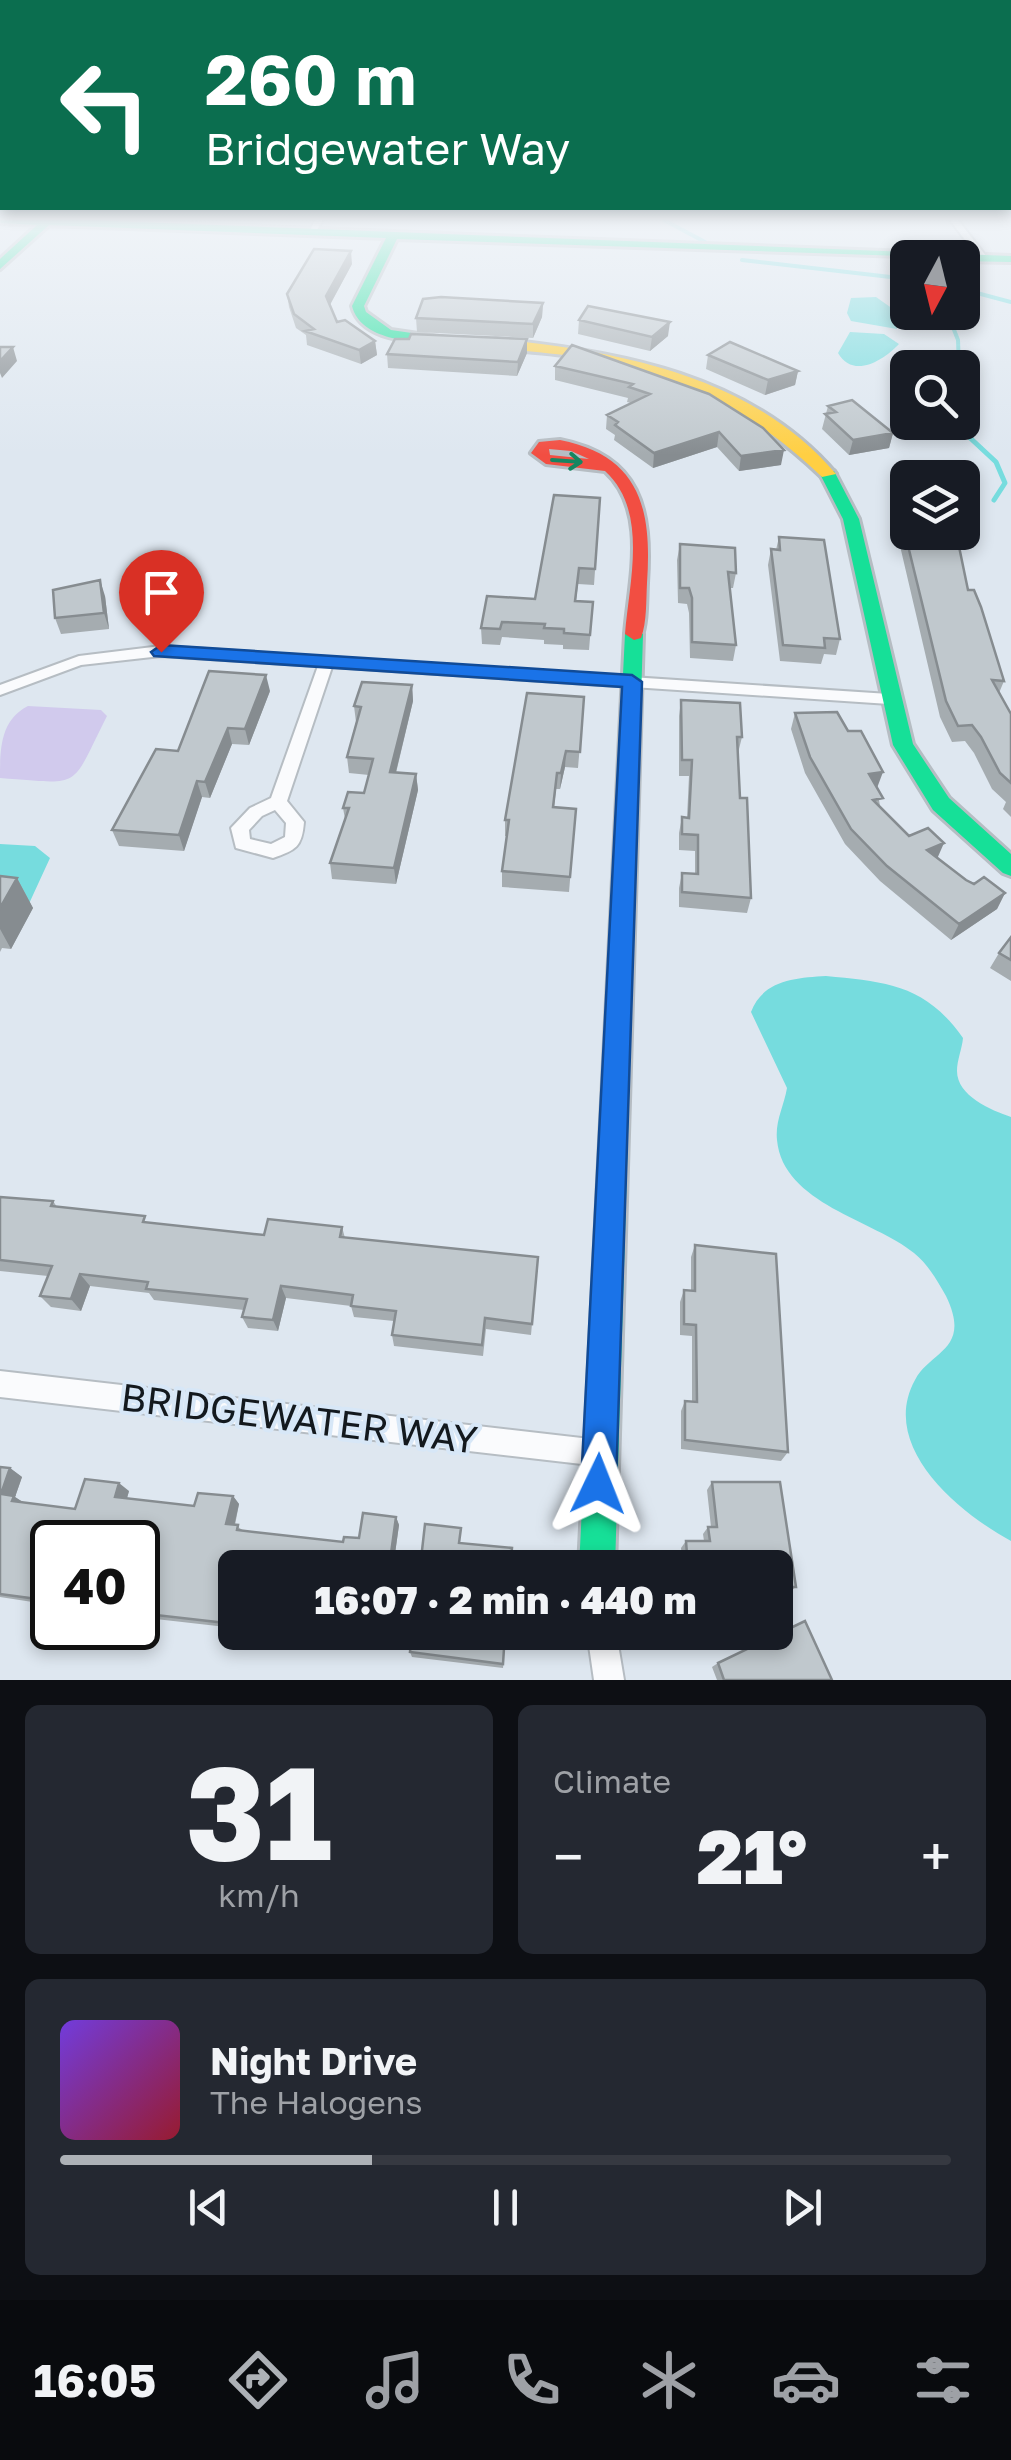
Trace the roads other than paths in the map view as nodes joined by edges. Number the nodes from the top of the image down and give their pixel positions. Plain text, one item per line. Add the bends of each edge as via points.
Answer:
1 (362, 298) edge
2 (605, 466) dead end
3 (326, 661) junction
4 (632, 682) junction
5 (0, 690) edge
6 (890, 700) junction
7 (278, 802) dead end
8 (1011, 867) edge
9 (0, 1384) edge
10 (599, 1453) junction
11 (597, 1550) edge
12 (604, 1650) edge
13 (609, 1680) edge

1 - 6 street via 362,318 412,339 572,350 660,370 742,404 808,451 852,518
2 - 4 street via 638,507
3 - 4 street
3 - 5 street via 120,654 62,666
3 - 7 street
4 - 6 street
4 - 10 street
6 - 8 street via 922,780
9 - 10 street, BRIDGEWATER WAY
10 - 11 street
12 - 13 street

